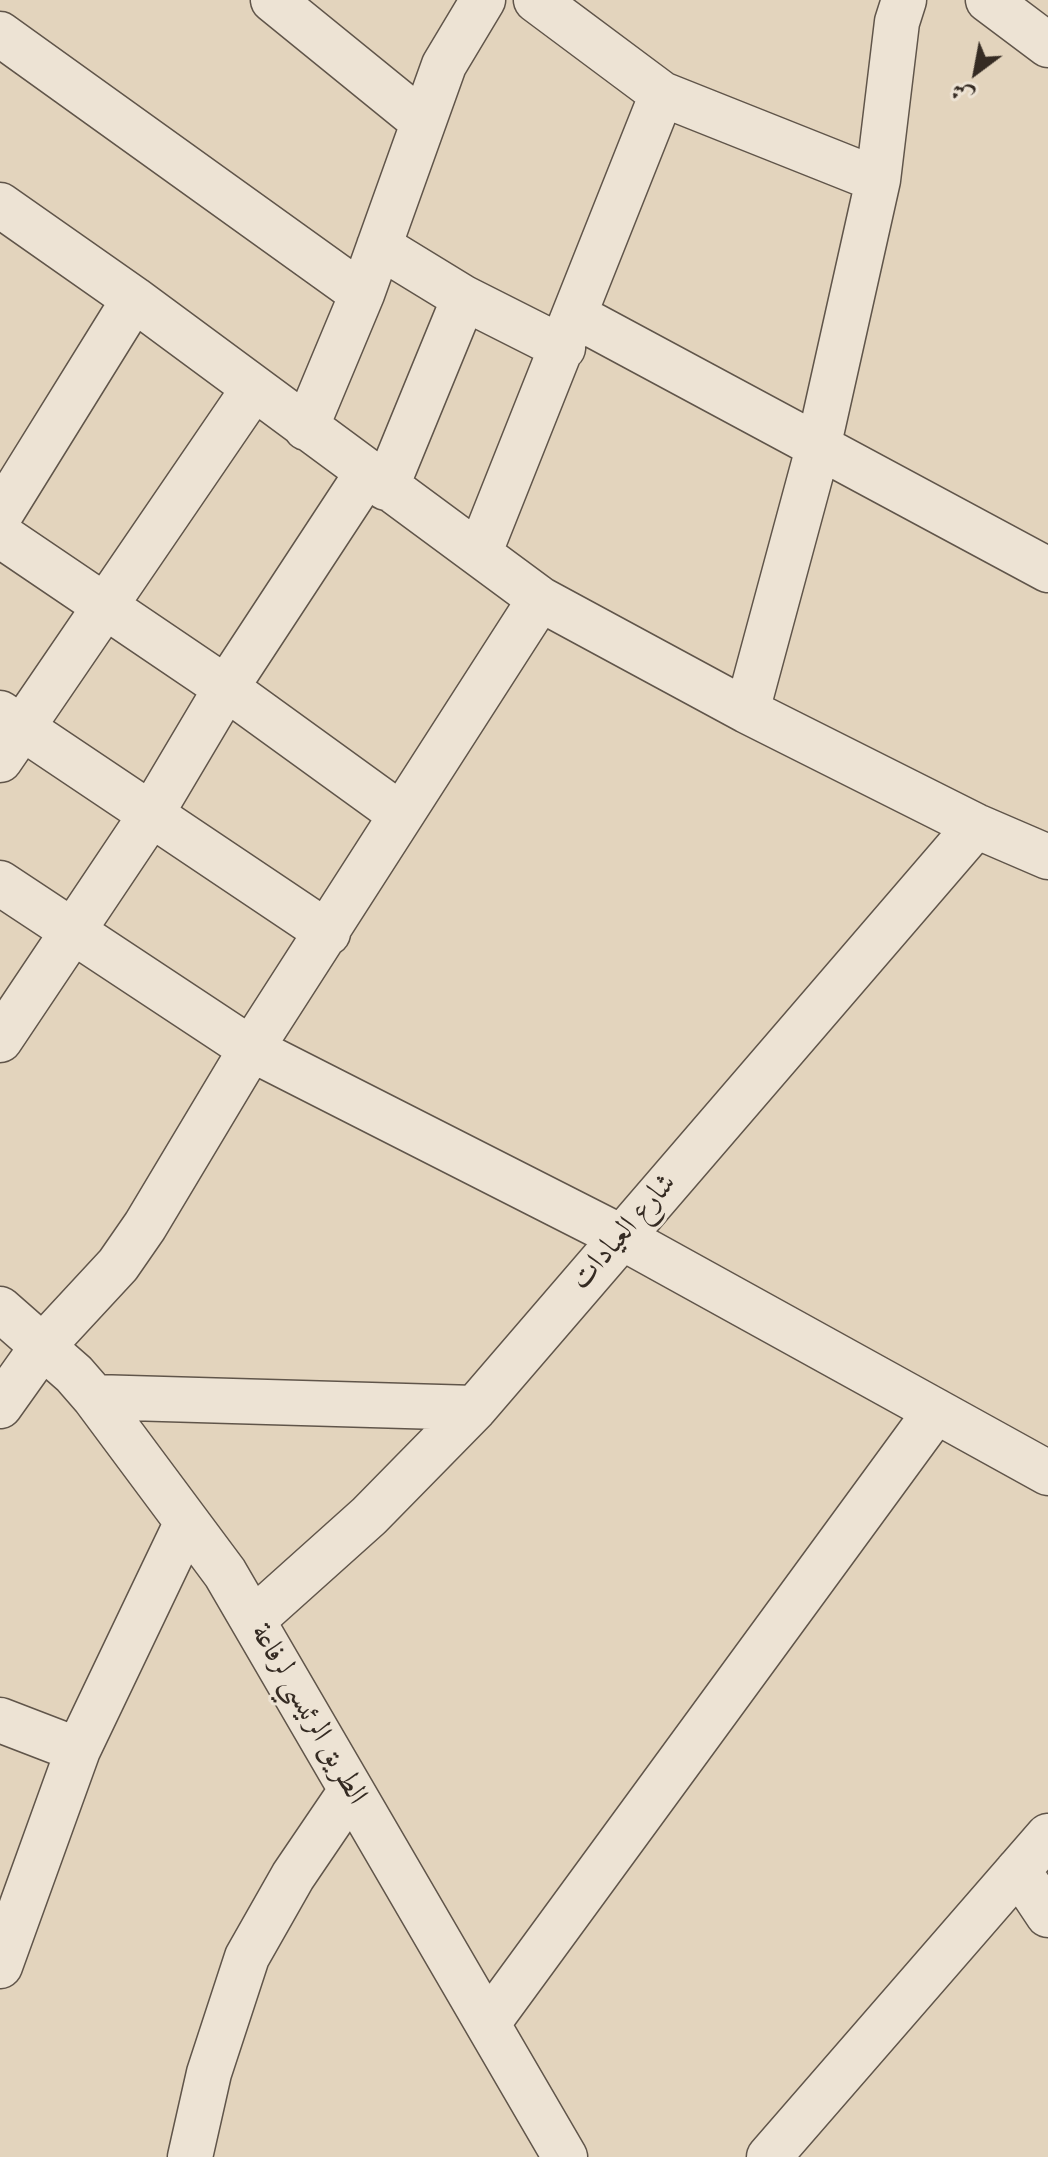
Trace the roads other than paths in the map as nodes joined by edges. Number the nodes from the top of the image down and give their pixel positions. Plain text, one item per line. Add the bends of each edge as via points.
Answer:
1 (273, 0) edge
2 (483, 0) edge
3 (536, 0) edge
4 (904, 0) edge
5 (988, 0) edge
6 (0, 34) edge
7 (1048, 45) edge
8 (662, 94) junction
9 (423, 122) junction
10 (878, 180) junction
11 (0, 205) edge
12 (379, 246) junction
13 (362, 294) junction
14 (464, 298) junction
15 (134, 299) junction
16 (569, 332) junction
17 (254, 388) junction
18 (306, 428) junction
19 (818, 448) junction
20 (377, 480) junction
21 (0, 515) edge
22 (0, 535) edge
23 (479, 554) junction
24 (1048, 570) edge
25 (540, 599) junction
26 (103, 604) junction
27 (226, 688) junction
28 (747, 711) junction
29 (7, 733) edge
30 (400, 814) junction
31 (150, 816) junction
32 (976, 826) junction
33 (1048, 857) edge
34 (0, 883) edge
35 (72, 933) junction
36 (328, 933) junction
37 (0, 1040) edge
38 (251, 1049) junction
39 (621, 1237) junction
40 (0, 1309) edge
41 (42, 1347) junction
42 (94, 1397) junction
43 (0, 1406) edge
44 (475, 1408) junction
45 (936, 1411) junction
46 (1048, 1473) edge
47 (186, 1524) junction
48 (253, 1620) junction
49 (0, 1720) edge
50 (78, 1750) junction
51 (350, 1792) junction
52 (1048, 1836) edge
53 (1018, 1870) junction
54 (1048, 1915) edge
55 (0, 1966) edge
56 (488, 2023) junction
57 (190, 2157) edge
58 (565, 2157) edge
59 (769, 2157) edge

1 - 9 street
2 - 9 street via 444,65
3 - 8 street
4 - 10 street
5 - 7 street
6 - 13 street
8 - 10 street
8 - 16 street
9 - 12 street
10 - 19 street
11 - 15 street
12 - 13 street
12 - 14 street
13 - 18 street
14 - 16 street
14 - 20 street
15 - 17 street
15 - 21 street
16 - 19 street
16 - 23 street
17 - 18 street
17 - 26 street
18 - 20 street
19 - 24 street
19 - 28 street
20 - 23 street
20 - 27 street
22 - 26 street
23 - 25 street
25 - 28 street
25 - 30 street
26 - 27 street
26 - 29 street
27 - 30 street
27 - 31 street
28 - 32 street
29 - 31 street
30 - 36 street
31 - 35 street
31 - 36 street
32 - 33 street
32 - 39 street, شارع العيادات
34 - 35 street
35 - 37 street
35 - 38 street
36 - 38 street
38 - 39 street
38 - 41 street via 118,1265
39 - 44 street, شارع العيادات
39 - 45 street
40 - 41 street, الطريق الرئيسي لرفاعة
41 - 42 street, الطريق الرئيسي لرفاعة
41 - 43 street
42 - 44 street
42 - 47 street, الطريق الرئيسي لرفاعة
44 - 48 street, شارع العيادات via 402,1484
45 - 46 street
45 - 56 street
47 - 48 street, الطريق الرئيسي لرفاعة
47 - 50 street
48 - 51 street, الطريق الرئيسي لرفاعة
49 - 50 street
50 - 55 street
51 - 56 street, الطريق الرئيسي لرفاعة
51 - 57 street via 247,1957 209,2073
52 - 53 street
53 - 54 street
53 - 59 street
56 - 58 street, الطريق الرئيسي لرفاعة

